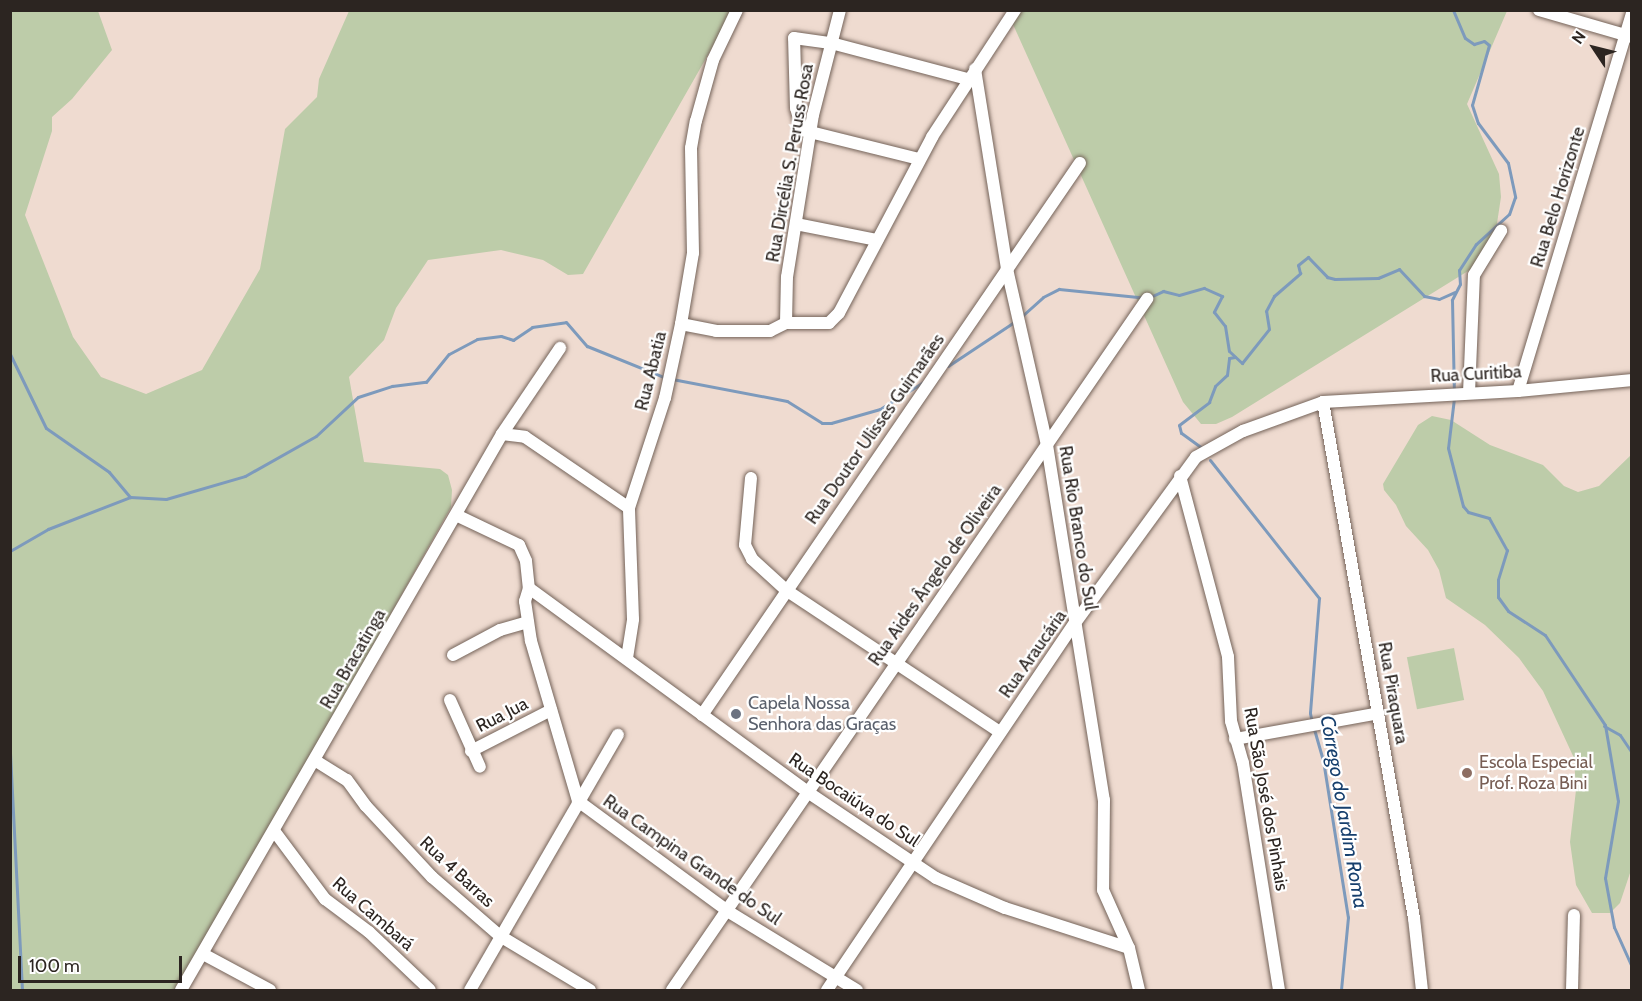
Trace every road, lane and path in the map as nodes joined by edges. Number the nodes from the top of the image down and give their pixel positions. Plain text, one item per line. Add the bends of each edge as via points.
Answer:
1 (737, 10) edge
2 (840, 10) edge
3 (1015, 10) edge
4 (1539, 10) edge
5 (1632, 13) edge
6 (1629, 35) edge
7 (831, 43) junction
8 (971, 74) junction
9 (811, 135) junction
10 (919, 159) junction
11 (1080, 163) dead end
12 (796, 224) junction
13 (1501, 231) dead end
14 (878, 240) junction
15 (1007, 269) junction
16 (1147, 299) dead end
17 (786, 323) junction
18 (681, 324) junction
19 (560, 348) dead end
20 (1632, 380) edge
21 (1518, 391) junction
22 (1469, 393) junction
23 (1323, 402) junction
24 (502, 434) junction
25 (1047, 445) junction
26 (1180, 476) junction
27 (751, 478) dead end
28 (629, 508) junction
29 (456, 515) junction
30 (529, 588) junction
31 (786, 590) junction
32 (528, 622) junction
33 (1076, 623) junction
34 (453, 655) dead end
35 (627, 658) junction
36 (896, 662) junction
37 (450, 700) dead end
38 (550, 710) junction
39 (1379, 713) junction
40 (702, 715) junction
41 (1000, 732) junction
42 (618, 735) dead end
43 (1235, 739) junction
44 (471, 751) junction
45 (316, 761) junction
46 (480, 767) dead end
47 (809, 793) junction
48 (578, 801) junction
49 (275, 832) junction
50 (912, 860) junction
51 (729, 912) junction
52 (1574, 915) dead end
53 (500, 936) junction
54 (1129, 948) junction
55 (203, 954) junction
56 (835, 977) junction
57 (181, 990) edge
58 (270, 990) edge
59 (430, 990) edge
60 (470, 990) edge
61 (590, 990) edge
62 (672, 990) edge
63 (826, 990) edge
64 (857, 990) edge
65 (1139, 990) edge
66 (1279, 990) edge
67 (1422, 990) edge
68 (1572, 990) edge

1 - 18 street, Rua Abatia via 713,60 691,148 693,253
2 - 7 street, Rua Dircélia S. Peruss Rosa
3 - 8 street
4 - 6 street
5 - 6 street, Rua Belo Horizonte
6 - 21 street, Rua Belo Horizonte
7 - 8 street
7 - 9 street, Rua Dircélia S. Peruss Rosa
7 - 9 street via 796,36 796,108 802,130
8 - 10 street
8 - 15 street, Rua Rio Branco do Sul
9 - 10 street
9 - 12 street, Rua Dircélia S. Peruss Rosa
10 - 14 street
11 - 15 street, Rua Doutor Ulisses Guimarães
12 - 14 street
12 - 17 street, Rua Dircélia S. Peruss Rosa via 787,277
13 - 22 street via 1474,275
14 - 17 street via 839,313 829,323
15 - 25 street, Rua Rio Branco do Sul
15 - 31 street, Rua Doutor Ulisses Guimarães
16 - 25 street, Rua Aides Ângelo de Oliveira
17 - 18 street via 770,331 716,331
18 - 28 street, Rua Abatia via 665,398
19 - 24 street, Rua Bracatinga
20 - 21 street, Rua Curitiba
21 - 22 street, Rua Curitiba
22 - 23 street, Rua Curitiba
23 - 26 street, Rua Araucária via 1243,431 1196,457
23 - 39 street, Rua Piraquara
24 - 28 street via 525,437
24 - 29 street, Rua Bracatinga
25 - 33 street, Rua Rio Branco do Sul
25 - 36 street, Rua Aides Ângelo de Oliveira
26 - 33 street, Rua Araucária
26 - 43 street, Rua São José dos Pinhais via 1224,634
27 - 31 street via 745,545 752,559
28 - 35 street, Rua Abatia via 633,619
29 - 30 street, Rua Campina Grande do Sul via 519,545 526,561
29 - 45 street, Rua Bracatinga
30 - 32 street, Rua Campina Grande do Sul via 525,602
30 - 35 street, Rua Bocaiúva do Sul
31 - 36 street
31 - 40 street, Rua Doutor Ulisses Guimarães
32 - 34 street via 500,630
32 - 38 street, Rua Campina Grande do Sul
33 - 41 street, Rua Araucária
33 - 54 street, Rua Rio Branco do Sul via 1104,800 1103,890
35 - 40 street, Rua Bocaiúva do Sul
36 - 41 street
36 - 47 street, Rua Aides Ângelo de Oliveira
37 - 44 street
38 - 44 street, Rua Jua
38 - 48 street, Rua Campina Grande do Sul
39 - 43 street
39 - 67 street, Rua Piraquara via 1414,918
40 - 47 street, Rua Bocaiúva do Sul
41 - 50 street, Rua Araucária
42 - 48 street
43 - 66 street, Rua São José dos Pinhais via 1243,763
44 - 46 street
45 - 49 street, Rua Bracatinga
45 - 53 street, Rua 4 Barras via 347,780 432,877
47 - 50 street, Rua Bocaiúva do Sul
47 - 51 street, Rua Aides Ângelo de Oliveira
48 - 51 street, Rua Campina Grande do Sul
48 - 53 street
49 - 55 street, Rua Bracatinga
49 - 59 street, Rua Cambará via 325,899 369,932
50 - 54 street, Rua Bocaiúva do Sul via 968,894
50 - 56 street, Rua Araucária
51 - 56 street, Rua Campina Grande do Sul
51 - 62 street, Rua Aides Ângelo de Oliveira
52 - 68 street
53 - 60 street
53 - 61 street, Rua 4 Barras
54 - 65 street, Rua Rio Branco do Sul
55 - 57 street, Rua Bracatinga
55 - 58 street
56 - 63 street, Rua Araucária
56 - 64 street, Rua Campina Grande do Sul

